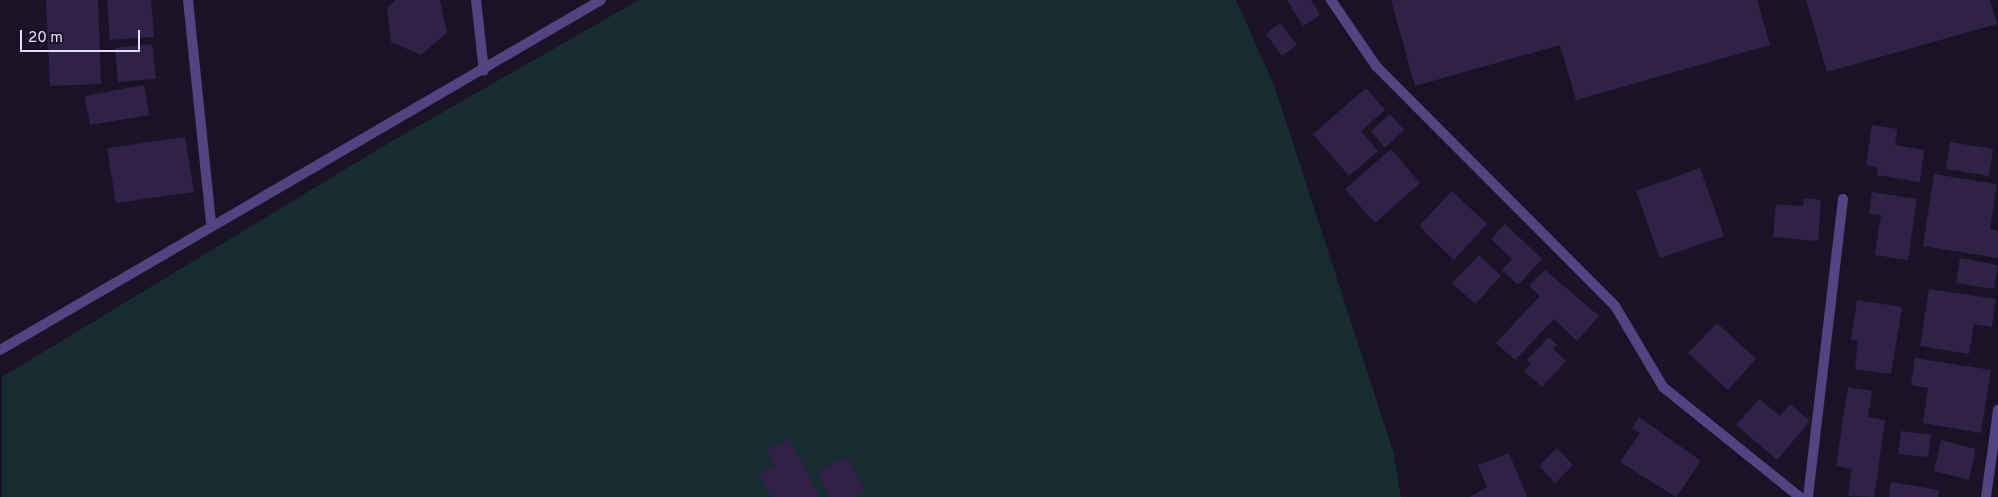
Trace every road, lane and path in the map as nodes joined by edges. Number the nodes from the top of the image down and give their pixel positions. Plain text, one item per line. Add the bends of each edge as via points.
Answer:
1 (188, 0) edge
2 (476, 0) edge
3 (601, 0) edge
4 (1331, 0) edge
5 (484, 71) junction
6 (1843, 199) dead end
7 (211, 224) junction
8 (0, 350) edge
9 (1998, 410) edge
10 (1800, 497) edge
11 (1808, 497) edge
12 (1986, 497) edge

1 - 7 street
2 - 5 street
3 - 5 street
4 - 10 street via 1376,66 1616,306 1663,387
5 - 7 street
6 - 11 street
7 - 8 street
9 - 12 street

